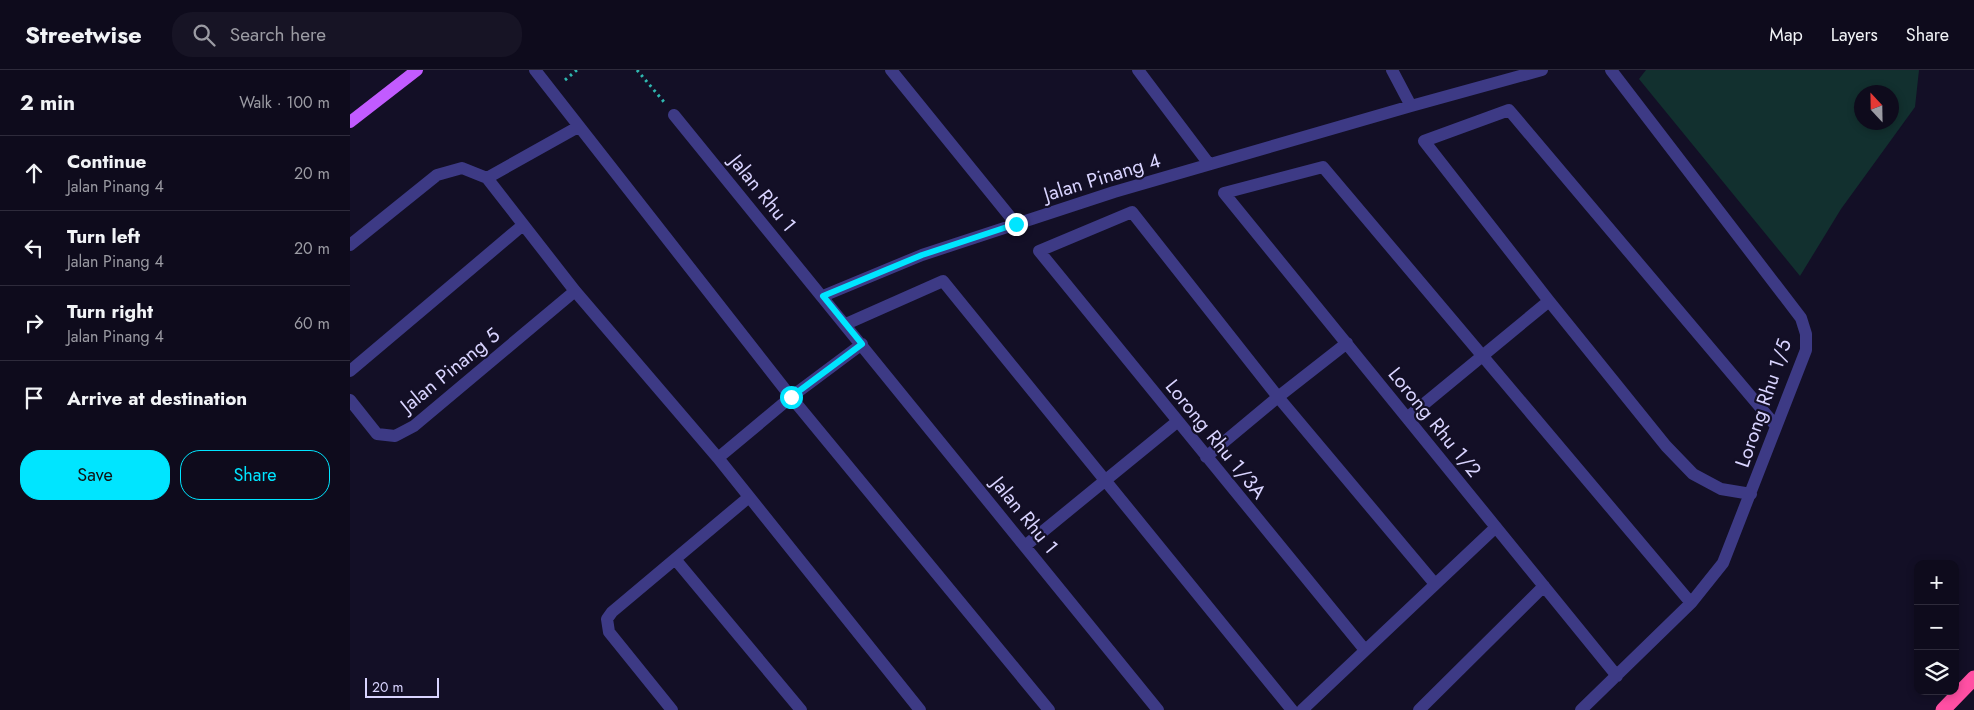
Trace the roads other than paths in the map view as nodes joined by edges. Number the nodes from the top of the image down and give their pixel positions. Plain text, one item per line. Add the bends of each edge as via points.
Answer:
1 (417, 70) edge
2 (535, 70) edge
3 (891, 70) edge
4 (1138, 70) edge
5 (1392, 70) edge
6 (1542, 70) edge
7 (1611, 70) edge
8 (1411, 106) junction
9 (674, 114) road end
10 (350, 122) edge
11 (578, 127) junction
12 (1209, 164) junction
13 (487, 178) junction
14 (1016, 224) junction
15 (523, 225) junction
16 (350, 246) edge
17 (575, 291) junction
18 (823, 296) junction
19 (1549, 301) junction
20 (846, 324) junction
21 (862, 344) junction
22 (1346, 344) junction
23 (1482, 356) junction
24 (350, 371) edge
25 (791, 397) junction
26 (1278, 397) junction
27 (350, 400) edge
28 (1407, 418) junction
29 (1178, 421) junction
30 (1776, 426) junction
31 (1206, 457) junction
32 (718, 458) junction
33 (1106, 479) junction
34 (1751, 494) junction
35 (750, 497) junction
36 (1496, 527) junction
37 (1025, 546) junction
38 (675, 559) junction
39 (1435, 584) junction
40 (1544, 586) junction
41 (1691, 603) junction
42 (1365, 650) junction
43 (1617, 676) junction
44 (1974, 678) edge
45 (672, 710) edge
46 (801, 710) edge
47 (920, 710) edge
48 (1049, 710) edge
49 (1158, 710) edge
50 (1292, 710) edge
51 (1302, 710) edge
52 (1419, 710) edge
53 (1581, 710) edge
54 (1943, 710) edge

1 - 10 main road
2 - 11 street
3 - 14 street
4 - 12 street
5 - 8 street
6 - 8 street, Jalan Pinang 4
7 - 30 street, Lorong Rhu 1/5 via 1801,318 1806,350
8 - 12 street, Jalan Pinang 4
9 - 18 street, Jalan Rhu 1
11 - 13 street
11 - 25 street
12 - 14 street, Jalan Pinang 4
13 - 15 street
13 - 16 street via 462,168 437,175
14 - 18 street, Jalan Pinang 4 via 922,255
15 - 17 street
15 - 24 street
17 - 27 street, Jalan Pinang 5 via 414,426 395,436 377,434
17 - 32 street
18 - 20 street
19 - 23 street
19 - 30 street via 1424,141 1509,110
19 - 34 street via 1666,446 1693,474 1722,489
20 - 21 street
20 - 33 street via 943,281
21 - 25 street
21 - 37 street, Jalan Rhu 1
22 - 23 street, Lorong Rhu 1/2 via 1224,193 1323,167
22 - 26 street
22 - 28 street, Lorong Rhu 1/2
23 - 28 street
23 - 41 street
25 - 32 street
25 - 48 street
26 - 29 street, Lorong Rhu 1/3A via 1132,212 1039,251
26 - 31 street
26 - 39 street
28 - 36 street, Lorong Rhu 1/2
29 - 31 street, Lorong Rhu 1/3A
29 - 33 street
30 - 34 street, Lorong Rhu 1/5
31 - 42 street, Lorong Rhu 1/3A
32 - 35 street
33 - 37 street
33 - 50 street
34 - 41 street, Lorong Rhu 1/5 via 1723,563
35 - 38 street
35 - 47 street
36 - 39 street
36 - 40 street, Lorong Rhu 1/2
37 - 49 street, Jalan Rhu 1
38 - 45 street via 606,619 610,632
38 - 46 street
39 - 42 street
40 - 43 street, Lorong Rhu 1/2
40 - 52 street
41 - 43 street, Lorong Rhu 1/5
42 - 51 street
43 - 53 street, Lorong Rhu 1/5
44 - 54 highway

